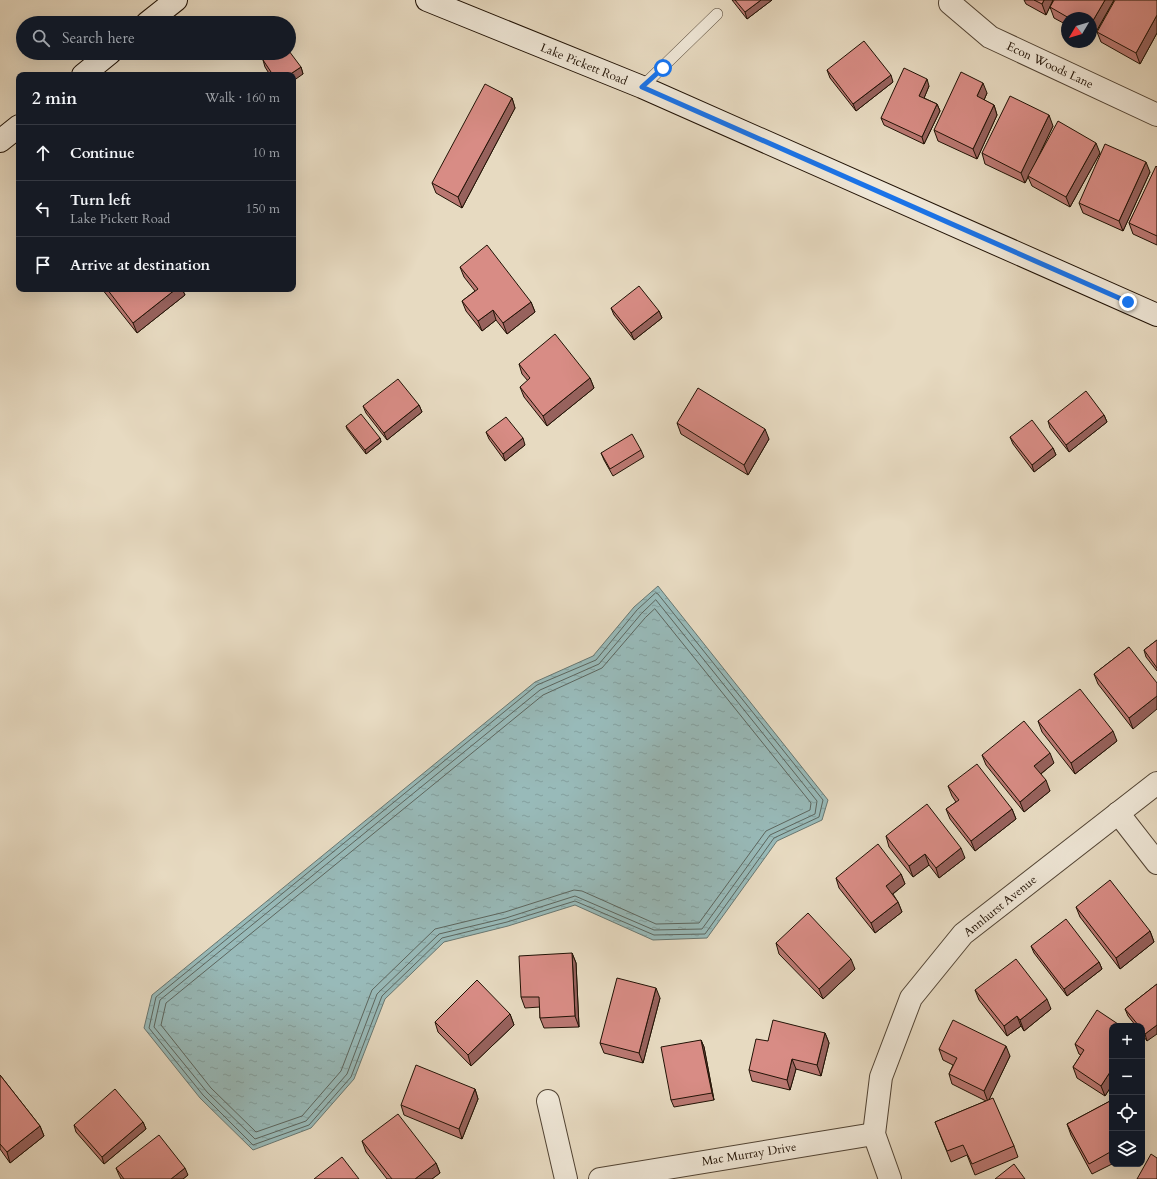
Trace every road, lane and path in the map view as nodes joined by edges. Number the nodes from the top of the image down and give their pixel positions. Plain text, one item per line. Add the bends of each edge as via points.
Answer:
1 (176, 0) edge
2 (437, 2) edge
3 (950, 3) dead end
4 (717, 14) dead end
5 (156, 16) edge
6 (101, 60) edge
7 (86, 72) edge
8 (642, 87) junction
9 (1157, 116) edge
10 (16, 129) edge
11 (0, 142) edge
12 (1157, 315) edge
13 (1157, 783) edge
14 (1118, 813) junction
15 (1157, 863) edge
16 (548, 1101) dead end
17 (874, 1134) junction
18 (566, 1179) edge
19 (600, 1179) edge
20 (890, 1179) edge

1 - 5 street
2 - 8 street, Lake Pickett Road
3 - 9 street, Econ Woods Lane via 990,37
4 - 8 lane
6 - 7 street
8 - 12 street, Lake Pickett Road
10 - 11 street
13 - 14 street, Annhurst Avenue
14 - 15 street
14 - 17 street, Annhurst Avenue via 963,934 911,998 881,1077
16 - 18 street
17 - 19 street, Mac Murray Drive
17 - 20 street, Annhurst Avenue

